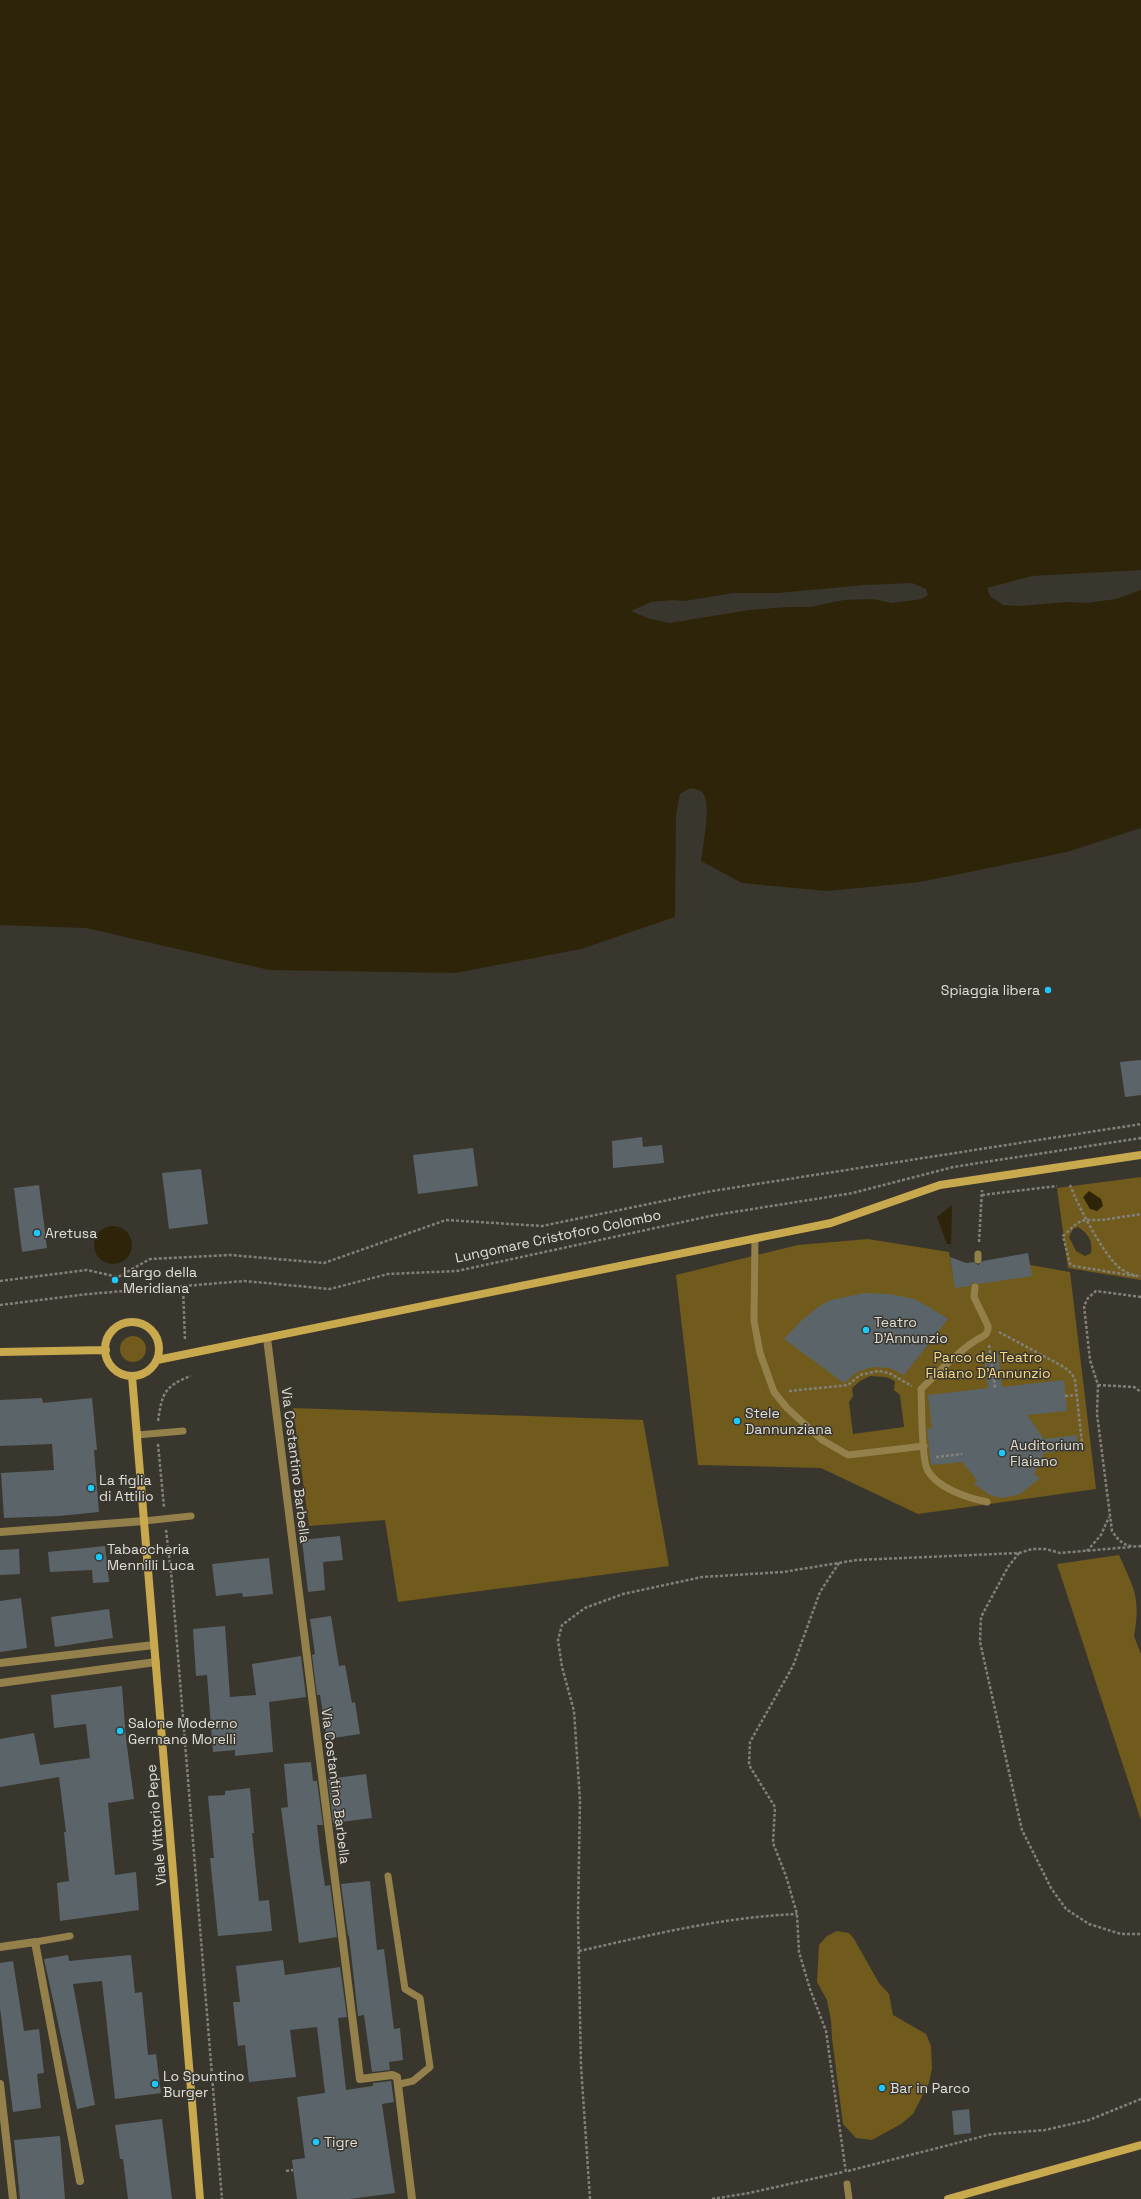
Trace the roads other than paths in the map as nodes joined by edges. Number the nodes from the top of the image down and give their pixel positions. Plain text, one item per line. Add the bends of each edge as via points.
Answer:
1 (1141, 1155) edge
2 (755, 1238) junction
3 (975, 1287) dead end
4 (267, 1338) junction
5 (106, 1350) junction
6 (0, 1352) edge
7 (157, 1360) junction
8 (132, 1376) junction
9 (183, 1431) dead end
10 (137, 1434) junction
11 (924, 1446) junction
12 (987, 1502) dead end
13 (191, 1516) dead end
14 (144, 1521) junction
15 (0, 1532) edge
16 (154, 1645) junction
17 (156, 1662) junction
18 (0, 1663) edge
19 (0, 1684) edge
20 (388, 1876) dead end
21 (70, 1936) dead end
22 (35, 1942) junction
23 (0, 1947) edge
24 (0, 2084) edge
25 (400, 2084) junction
26 (1141, 2145) edge
27 (80, 2181) dead end
28 (847, 2184) road end
29 (13, 2199) edge
30 (200, 2199) edge
31 (412, 2199) edge
32 (849, 2199) edge
33 (948, 2199) edge

1 - 2 street via 940,1185 831,1223
2 - 4 street
2 - 11 lane via 754,1321 760,1354 774,1392 787,1408 822,1440 848,1455
3 - 11 lane via 974,1297 988,1326 987,1335 974,1341 921,1389
4 - 7 street
4 - 25 street, Via Costantino Barbella via 360,2079 392,2075 397,2077
5 - 6 street
5 - 7 street via 109,1336 118,1327 127,1323 140,1323 152,1330 157,1338 160,1352
5 - 8 street via 108,1362 114,1369
7 - 8 street via 144,1374
8 - 10 street, Viale Vittorio Pepe
9 - 10 lane
10 - 14 street, Viale Vittorio Pepe
11 - 12 lane via 927,1468 934,1478 942,1485 976,1500
13 - 14 lane
14 - 15 street
14 - 16 street, Viale Vittorio Pepe
16 - 17 street, Viale Vittorio Pepe
16 - 18 street
17 - 19 street
17 - 30 street, Viale Vittorio Pepe
20 - 25 lane via 405,1989 420,1998 430,2067 413,2081
21 - 22 lane
22 - 23 street
22 - 27 street
24 - 29 street
25 - 31 street
26 - 33 street
28 - 32 lane

